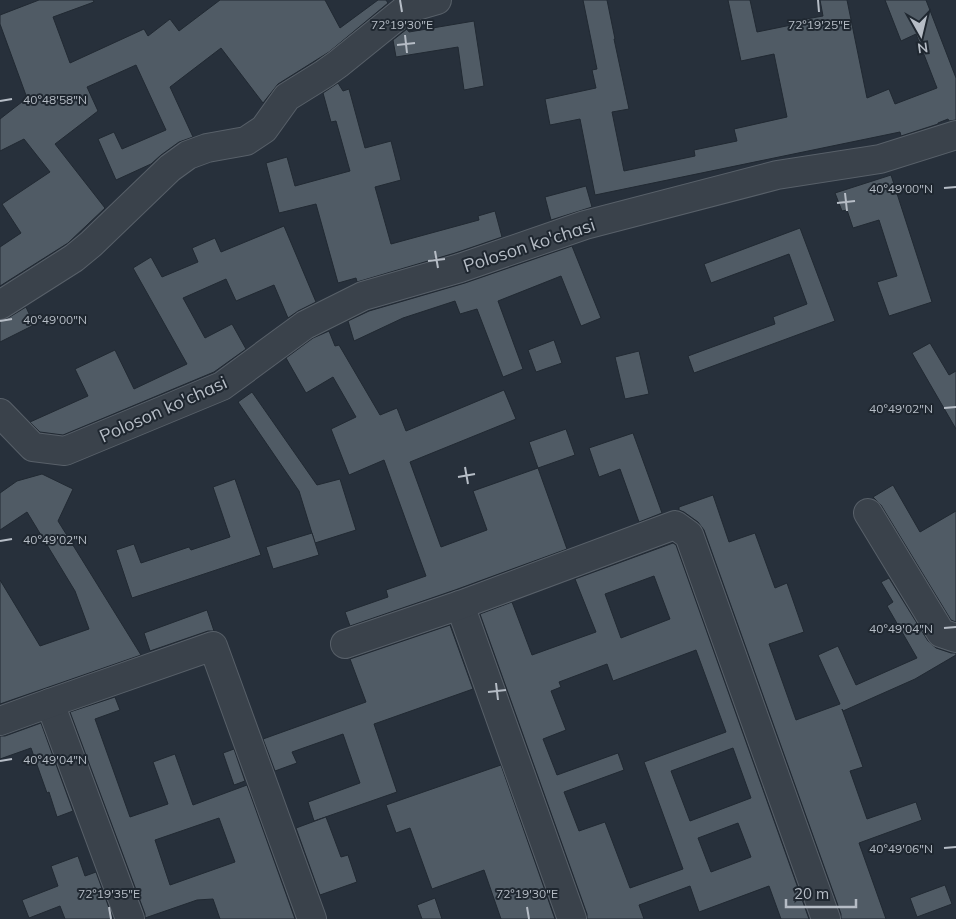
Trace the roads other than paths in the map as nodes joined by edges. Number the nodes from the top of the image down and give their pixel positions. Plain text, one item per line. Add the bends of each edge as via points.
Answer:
1 (437, 0) edge
2 (956, 135) edge
3 (0, 305) edge
4 (0, 413) edge
5 (868, 513) dead end
6 (460, 605) junction
7 (956, 638) edge
8 (345, 644) dead end
9 (50, 702) junction
10 (0, 722) edge
11 (130, 919) edge
12 (312, 919) edge
13 (572, 919) edge
14 (826, 919) edge

1 - 3 street via 406,9 338,64 287,97 264,129 246,141 188,155 74,258
2 - 4 street, Poloson ko'chasi via 880,159 777,175 585,225 460,268 363,296 305,325 222,386 65,451 33,447
5 - 7 street via 941,633
6 - 8 street
6 - 13 street
6 - 14 street via 675,525 689,535
9 - 10 street
9 - 11 street
9 - 12 street via 213,646

